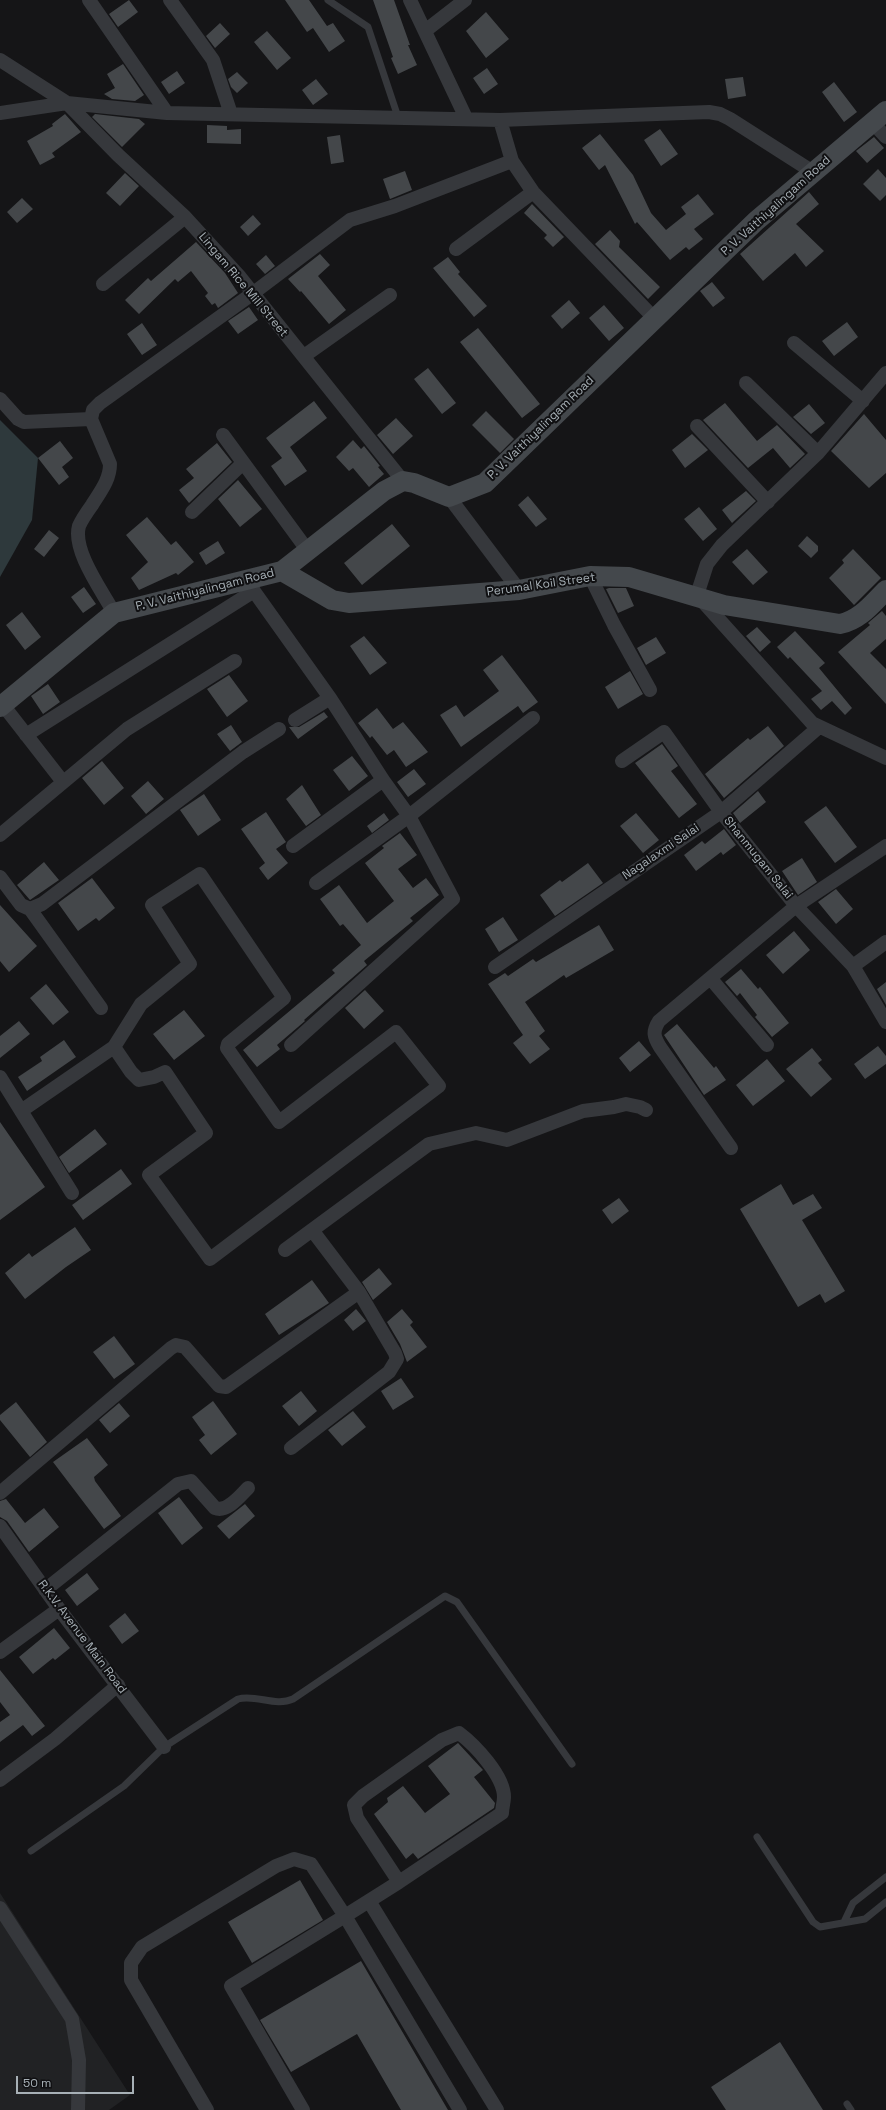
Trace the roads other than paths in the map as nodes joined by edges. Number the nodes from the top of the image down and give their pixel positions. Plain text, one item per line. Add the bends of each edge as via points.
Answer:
1 (89, 0) edge
2 (170, 0) edge
3 (328, 0) edge
4 (410, 0) edge
5 (465, 0) edge
6 (425, 31) junction
7 (0, 60) edge
8 (67, 103) junction
9 (0, 113) edge
10 (167, 113) junction
11 (231, 114) junction
12 (398, 117) junction
13 (879, 117) edge
14 (466, 118) junction
15 (500, 120) junction
16 (886, 137) edge
17 (512, 161) junction
18 (813, 172) junction
19 (533, 192) junction
20 (185, 217) junction
21 (456, 249) dead end
22 (103, 284) dead end
23 (252, 294) junction
24 (390, 295) dead end
25 (655, 318) junction
26 (794, 343) dead end
27 (304, 356) junction
28 (886, 373) edge
29 (746, 383) dead end
30 (0, 399) edge
31 (863, 401) junction
32 (91, 419) junction
33 (697, 426) dead end
34 (223, 435) dead end
35 (818, 453) junction
36 (243, 463) junction
37 (403, 481) junction
38 (449, 497) junction
39 (768, 502) junction
40 (192, 512) dead end
41 (308, 551) junction
42 (282, 571) junction
43 (590, 576) junction
44 (250, 585) junction
45 (519, 590) junction
46 (886, 590) edge
47 (697, 596) junction
48 (114, 613) junction
49 (235, 661) dead end
50 (650, 690) dead end
51 (330, 698) junction
52 (1, 706) edge
53 (533, 718) dead end
54 (295, 720) dead end
55 (819, 727) junction
56 (279, 729) dead end
57 (26, 734) junction
58 (886, 758) edge
59 (622, 761) dead end
60 (383, 780) junction
61 (63, 782) junction
62 (721, 812) junction
63 (409, 816) junction
64 (0, 835) edge
65 (292, 846) dead end
66 (886, 846) edge
67 (0, 877) edge
68 (316, 883) dead end
69 (796, 906) junction
70 (30, 909) junction
71 (886, 942) edge
72 (853, 966) junction
73 (495, 967) dead end
74 (711, 979) junction
75 (102, 1008) dead end
76 (886, 1022) edge
77 (291, 1044) dead end
78 (767, 1044) dead end
79 (114, 1047) junction
80 (0, 1077) edge
81 (646, 1110) dead end
82 (21, 1111) junction
83 (731, 1148) dead end
84 (72, 1193) dead end
85 (312, 1230) junction
86 (285, 1250) dead end
87 (359, 1292) junction
88 (291, 1448) dead end
89 (248, 1488) dead end
90 (0, 1493) edge
91 (2, 1533) edge
92 (45, 1590) junction
93 (59, 1609) junction
94 (0, 1652) edge
95 (118, 1685) junction
96 (164, 1747) junction
97 (572, 1764) dead end
98 (0, 1780) edge
99 (757, 1837) dead end
100 (31, 1851) dead end
101 (886, 1877) edge
102 (400, 1882) junction
103 (369, 1901) junction
104 (886, 1902) edge
105 (0, 1908) edge
106 (345, 1916) junction
107 (844, 1922) junction
108 (78, 2110) edge
109 (207, 2110) edge
110 (303, 2110) edge
111 (460, 2110) edge
112 (497, 2110) edge

1 - 10 street
2 - 11 street via 213,60
3 - 12 lane via 368,27
4 - 6 street
5 - 6 street
6 - 14 street
7 - 8 street
8 - 9 street
8 - 10 street
8 - 20 street, Lingam Rice Mill Street
10 - 11 street
11 - 12 street
12 - 14 street
13 - 16 street
13 - 18 street, P. V. Vaithiyalingam Road
14 - 15 street
15 - 17 street
15 - 18 street via 709,112 730,119
17 - 19 street
17 - 23 street via 395,206 350,220
18 - 25 street, P. V. Vaithiyalingam Road via 756,221
19 - 21 street
19 - 25 street
20 - 22 street
20 - 23 street, Lingam Rice Mill Street via 240,277
23 - 27 street, Lingam Rice Mill Street
23 - 32 street via 100,402 93,410
24 - 27 street
25 - 38 street, P. V. Vaithiyalingam Road via 484,483
26 - 31 street
27 - 37 street, Lingam Rice Mill Street
28 - 31 street
29 - 35 street
30 - 32 street via 24,422
31 - 35 street
32 - 48 street via 110,464 110,471 80,526 78,538 81,552
33 - 39 street
34 - 36 street
35 - 39 street
36 - 40 street
36 - 41 street
37 - 38 street
37 - 41 street, P. V. Vaithiyalingam Road via 384,491
38 - 45 street
39 - 47 street via 722,545 707,564
41 - 42 street, P. V. Vaithiyalingam Road
42 - 44 street, P. V. Vaithiyalingam Road
42 - 45 street, Perumal Koil Street via 332,600 341,602
43 - 45 street, Perumal Koil Street
43 - 47 street, Perumal Koil Street via 629,577
43 - 50 street
44 - 48 street, P. V. Vaithiyalingam Road
44 - 51 street
44 - 57 street
46 - 47 street, Perumal Koil Street via 863,614 840,624 724,605
47 - 55 street via 812,723
48 - 52 street, P. V. Vaithiyalingam Road
49 - 61 street via 127,728
51 - 54 street
51 - 60 street
52 - 57 street
53 - 63 street
55 - 58 street
55 - 62 street, Nagalaxmi Salai
56 - 70 street via 243,752 42,904
57 - 61 street
59 - 62 street, Shanmugam Salai via 664,732
60 - 63 street
60 - 65 street
61 - 64 street
62 - 69 street, Shanmugam Salai
62 - 73 street, Nagalaxmi Salai
63 - 68 street
63 - 77 street via 454,899
66 - 69 street
67 - 70 street via 21,905
69 - 72 street, Shanmugam Salai
69 - 74 street
70 - 75 street
71 - 72 street
72 - 76 street, Shanmugam Salai
74 - 78 street
74 - 83 street via 659,1021 654,1028 654,1035
79 - 79 street via 141,1004 190,964 152,905 200,874 284,998 228,1044 227,1048 279,1122 396,1032 439,1086 210,1259 149,1175 206,1133 165,1072 139,1080
79 - 82 street
80 - 82 street
81 - 85 street via 626,1104 583,1111 507,1140 476,1132 430,1144
82 - 84 street
85 - 86 street
85 - 87 street
87 - 88 street via 396,1352 396,1364
87 - 90 street via 226,1388 219,1386 185,1347 176,1345
89 - 92 street via 225,1509 220,1510 215,1508 190,1481 178,1484
91 - 92 street, R.K.V. Avenue Main Road
92 - 93 street, R.K.V. Avenue Main Road
93 - 94 street
93 - 95 street, R.K.V. Avenue Main Road
95 - 96 street, R.K.V. Avenue Main Road
95 - 98 street
96 - 97 lane via 238,1699 284,1702 293,1699 445,1596 457,1602
96 - 100 lane via 124,1786
99 - 107 lane via 813,1922 820,1927
101 - 107 lane via 853,1903
102 - 102 street via 357,1818 354,1805 442,1740 459,1733 472,1743 500,1780 504,1796 502,1813
102 - 103 street
103 - 106 street
103 - 112 street
104 - 107 lane via 865,1919
105 - 108 street via 72,2019 79,2060
106 - 109 street via 311,1864 294,1859 276,1866 142,1947 131,1964 131,1980
106 - 110 street via 231,1986
106 - 111 street

